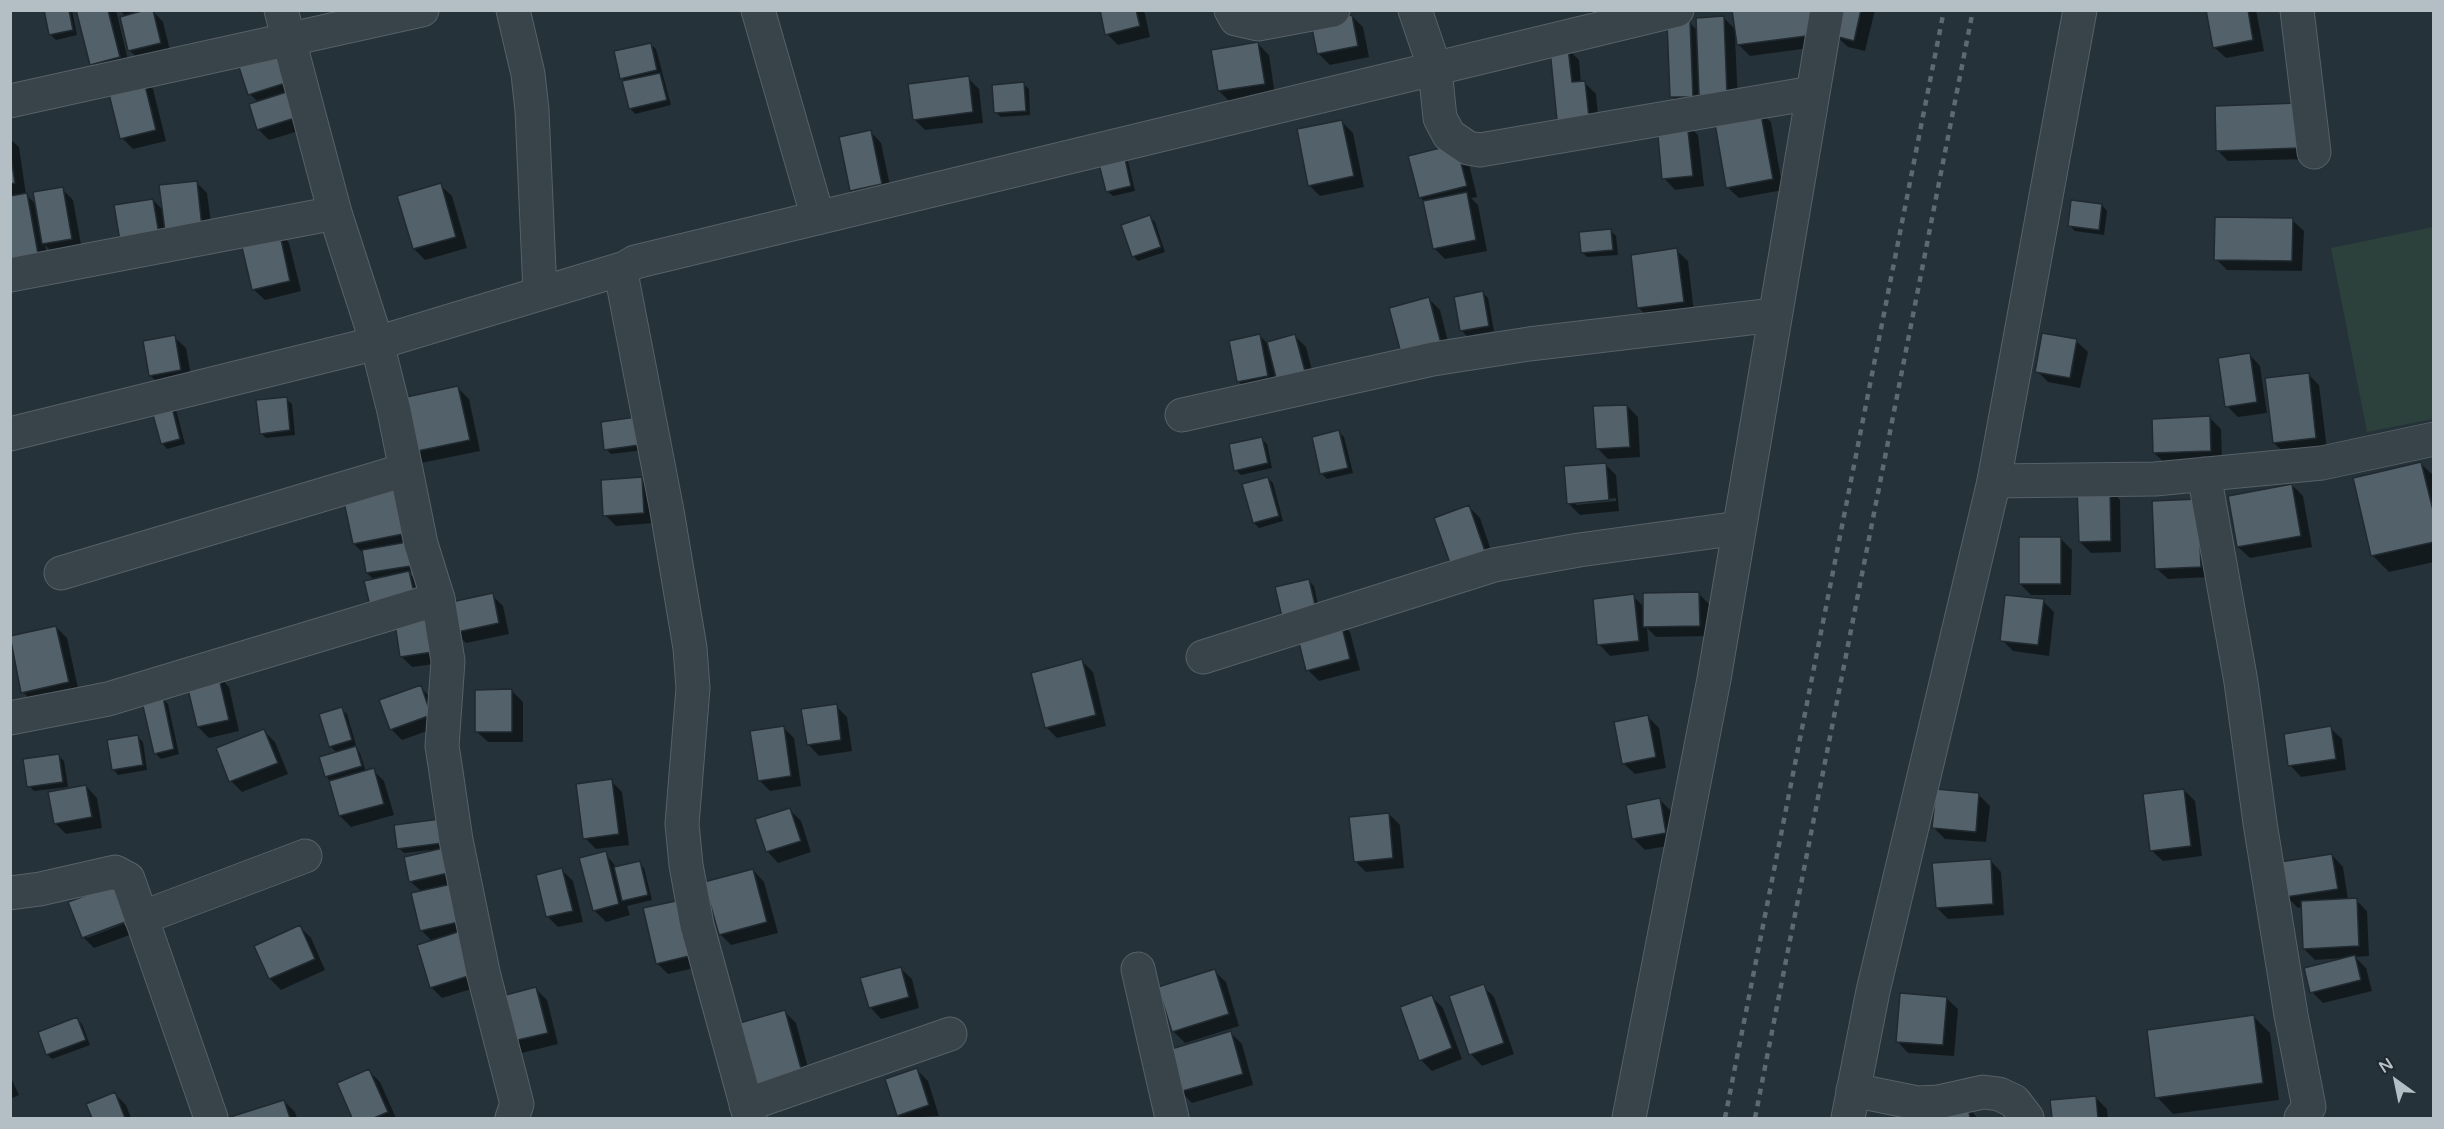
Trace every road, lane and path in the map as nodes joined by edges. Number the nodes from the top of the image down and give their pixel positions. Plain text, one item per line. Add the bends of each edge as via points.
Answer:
1 (422, 10) edge
2 (513, 10) edge
3 (758, 10) edge
4 (1231, 10) edge
5 (1333, 10) edge
6 (1415, 10) edge
7 (1677, 10) edge
8 (1827, 10) edge
9 (2080, 10) edge
10 (2298, 10) edge
11 (285, 25) edge
12 (1435, 69) junction
13 (1812, 93) junction
14 (10, 101) edge
15 (2314, 152) dead end
16 (335, 213) junction
17 (818, 218) junction
18 (625, 268) junction
19 (10, 275) edge
20 (540, 292) junction
21 (1774, 315) junction
22 (376, 343) junction
23 (1182, 415) dead end
24 (10, 434) edge
25 (2433, 439) edge
26 (405, 470) junction
27 (2204, 474) junction
28 (1994, 481) junction
29 (1739, 528) junction
30 (61, 573) dead end
31 (438, 599) junction
32 (1203, 657) dead end
33 (10, 718) edge
34 (305, 856) dead end
35 (10, 893) edge
36 (141, 918) junction
37 (1138, 969) dead end
38 (950, 1034) dead end
39 (1850, 1104) edge
40 (748, 1112) edge
41 (211, 1119) edge
42 (512, 1119) edge
43 (1172, 1119) edge
44 (1629, 1119) edge
45 (2027, 1119) edge
46 (2301, 1119) edge

1 - 11 street
2 - 20 street via 532,110
3 - 17 street
4 - 5 street via 1236,19 1258,24
6 - 12 street
7 - 12 street
8 - 13 street
9 - 28 street
10 - 15 street
11 - 14 street
11 - 16 street
12 - 13 street via 1440,118 1449,135 1480,150
12 - 17 street
13 - 21 street
16 - 19 street
16 - 22 street
17 - 18 street via 635,262
18 - 20 street
18 - 40 street via 622,278 690,648 693,688 682,824 686,865 697,925
20 - 22 street
21 - 23 street via 1433,358
21 - 29 street
22 - 24 street
22 - 26 street
25 - 27 street via 2322,463
26 - 30 street
26 - 31 street
27 - 28 street via 2155,479
27 - 46 street via 2309,1107
28 - 39 street via 1873,991
29 - 32 street via 1494,565
29 - 44 street via 1714,679
31 - 33 street via 108,699
31 - 42 street via 448,661 442,746 456,840 483,972 517,1104
34 - 36 street
35 - 36 street via 115,872 128,879
36 - 41 street
37 - 43 street
38 - 40 street
39 - 45 street via 1938,1102 1983,1092 2014,1101

